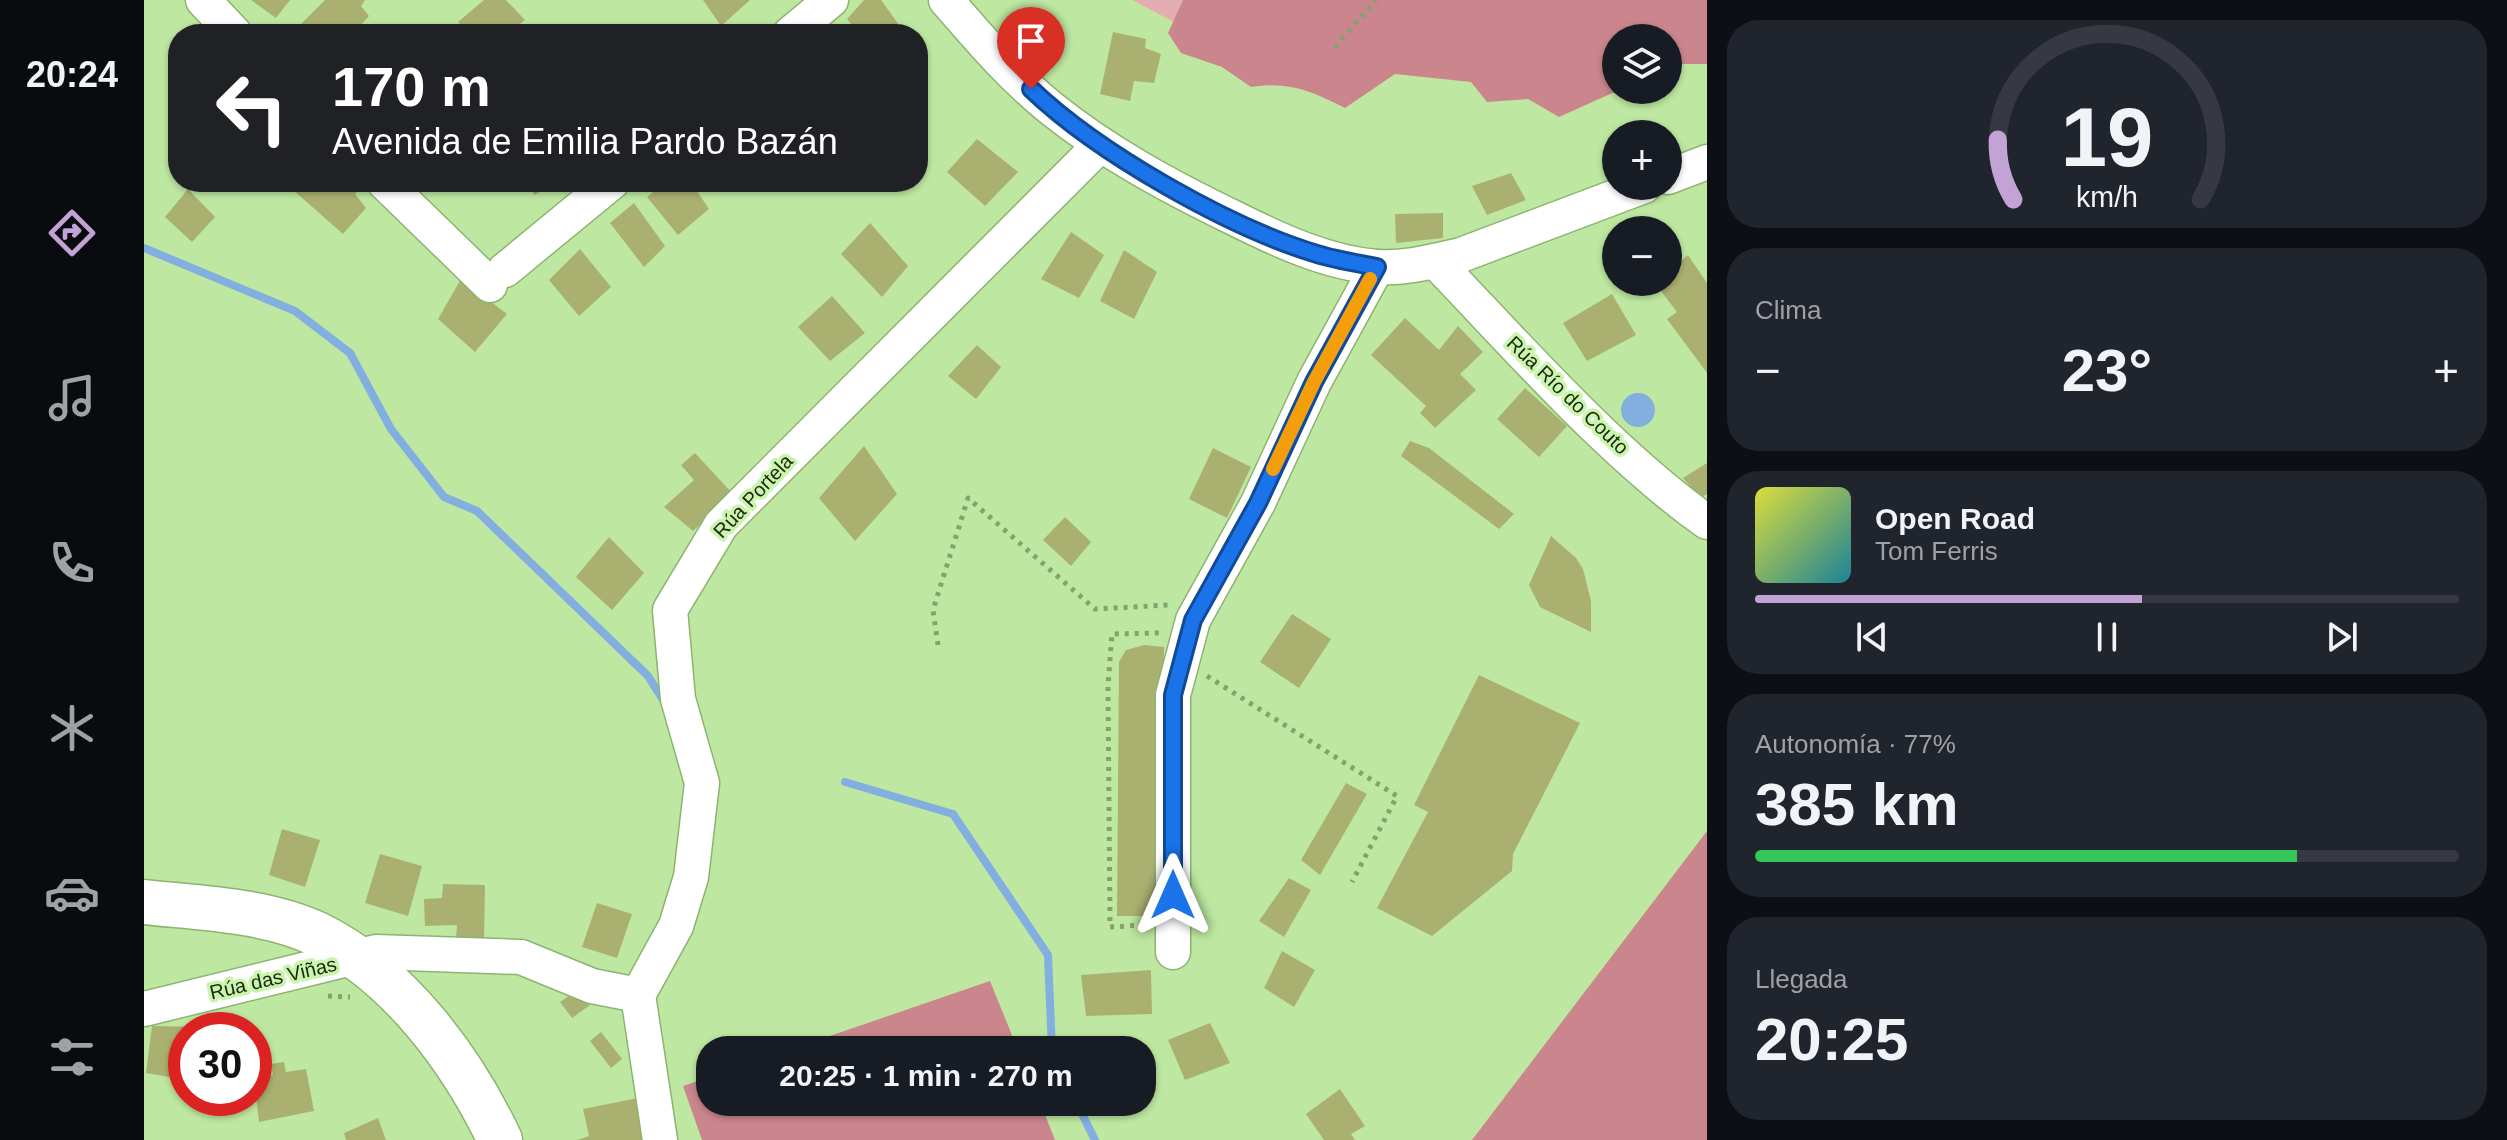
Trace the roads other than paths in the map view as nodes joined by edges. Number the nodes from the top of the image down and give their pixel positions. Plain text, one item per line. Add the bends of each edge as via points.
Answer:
1 (203, 0) edge
2 (831, 0) edge
3 (946, 0) edge
4 (226, 24) edge
5 (802, 24) edge
6 (1100, 145) junction
7 (1707, 162) edge
8 (1682, 172) edge
9 (396, 192) edge
10 (600, 192) edge
11 (1607, 200) edge
12 (1435, 261) junction
13 (1377, 267) junction
14 (1707, 522) edge
15 (144, 902) edge
16 (1173, 937) road end
17 (355, 958) junction
18 (638, 995) junction
19 (144, 1009) edge
20 (500, 1140) edge
21 (660, 1140) edge

1 - 4 street
2 - 5 street
3 - 6 street via 1050,108
6 - 13 street via 1271,236 1317,254
6 - 18 street, Rúa Portela via 721,525 670,610 678,699 702,783 691,877 676,926
7 - 8 street
9 - 10 street via 498,278
11 - 12 street
12 - 13 street
12 - 14 street, Rúa Río do Couto via 1661,487
13 - 16 street via 1191,632 1173,695
15 - 17 main road via 270,919 316,934
17 - 18 street, Rúa das Viñas via 376,952 521,957 592,986
17 - 19 street, Rúa das Viñas
17 - 20 main road via 435,1034 477,1093
18 - 21 street

